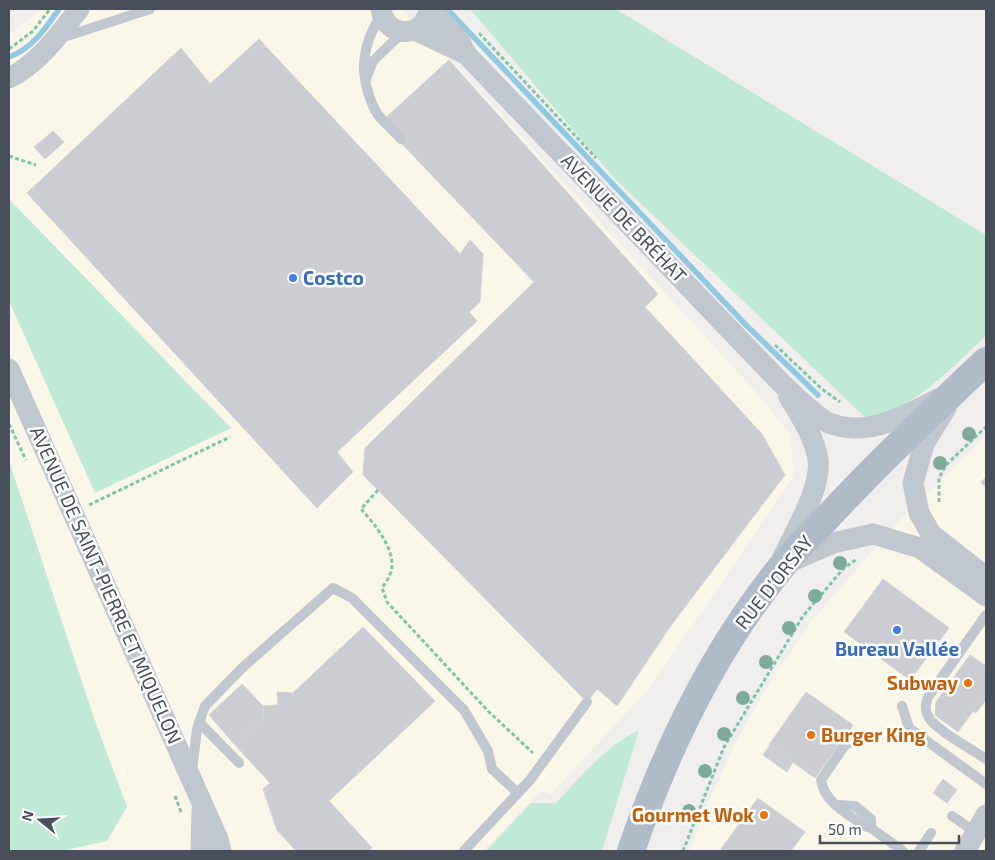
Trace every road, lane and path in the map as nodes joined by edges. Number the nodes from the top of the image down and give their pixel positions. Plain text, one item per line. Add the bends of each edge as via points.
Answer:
1 (50, 9) edge
2 (79, 9) edge
3 (150, 9) edge
4 (430, 9) edge
5 (382, 11) edge
6 (476, 30) dead end
7 (409, 31) junction
8 (56, 40) junction
9 (9, 49) edge
10 (466, 54) junction
11 (9, 78) edge
12 (366, 80) junction
13 (401, 139) dead end
14 (9, 156) edge
15 (602, 164) dead end
16 (36, 165) dead end
17 (774, 345) dead end
18 (986, 361) edge
19 (9, 369) edge
20 (781, 384) junction
21 (956, 389) junction
22 (840, 402) dead end
23 (986, 427) edge
24 (230, 437) dead end
25 (378, 490) dead end
26 (938, 504) dead end
27 (73, 512) junction
28 (864, 558) dead end
29 (776, 574) junction
30 (986, 577) edge
31 (986, 596) edge
32 (986, 615) edge
33 (587, 702) dead end
34 (902, 706) dead end
35 (199, 722) junction
36 (860, 743) dead end
37 (986, 759) edge
38 (543, 762) junction
39 (239, 763) dead end
40 (191, 777) junction
41 (986, 784) edge
42 (518, 793) junction
43 (202, 802) junction
44 (952, 816) dead end
45 (981, 824) edge
46 (931, 833) dead end
47 (201, 851) edge
48 (221, 851) edge
49 (464, 851) edge
50 (631, 851) edge
51 (683, 851) edge
52 (903, 851) edge
53 (919, 851) edge
54 (966, 851) edge

1 - 9 path via 33,31
2 - 8 street
3 - 8 lane
4 - 7 street via 426,21
4 - 10 street, AVENUE DE BRÉHAT via 458,38
5 - 7 street, AVENUE DE BRÉHAT via 390,26
5 - 12 lane via 365,45 362,62
6 - 15 path
7 - 10 street, AVENUE DE BRÉHAT
7 - 12 lane via 373,61
8 - 11 street
10 - 20 street, AVENUE DE BRÉHAT
12 - 13 lane via 375,111
14 - 16 path
17 - 22 path
18 - 21 main road, RUE D'ORSAY
19 - 27 street, AVENUE DE SAINT-PIERRE ET MIQUELON
20 - 21 street, AVENUE DE BRÉHAT via 828,423 864,429 894,421
20 - 29 street, AVENUE DE BRÉHAT via 810,432 818,461 816,484
21 - 29 main road, RUE D'ORSAY via 862,479
21 - 30 street via 924,444 914,483 919,513 931,534
23 - 26 path via 946,465 939,478
24 - 27 path
25 - 38 path via 361,509 379,529 392,563 382,588 388,602 488,711
27 - 40 street, AVENUE DE SAINT-PIERRE ET MIQUELON
28 - 51 path via 856,559 844,568 804,616 724,747
29 - 31 street via 833,543 873,534 920,548
29 - 50 main road, RUE D'ORSAY via 726,645 675,736
32 - 37 lane via 928,697 925,707 928,717
33 - 38 lane
34 - 41 lane via 910,728
35 - 39 lane
35 - 40 lane
35 - 42 lane via 205,706 235,674 333,588 352,598 464,710 488,751 492,769
36 - 52 lane via 853,741 845,745 821,780 822,791 864,826
38 - 42 lane
40 - 43 street, AVENUE DE SAINT-PIERRE ET MIQUELON
42 - 49 lane
43 - 47 street, AVENUE DE SAINT-PIERRE ET MIQUELON
43 - 48 street, AVENUE DE SAINT-PIERRE ET MIQUELON
44 - 45 lane
45 - 54 street
46 - 53 lane

